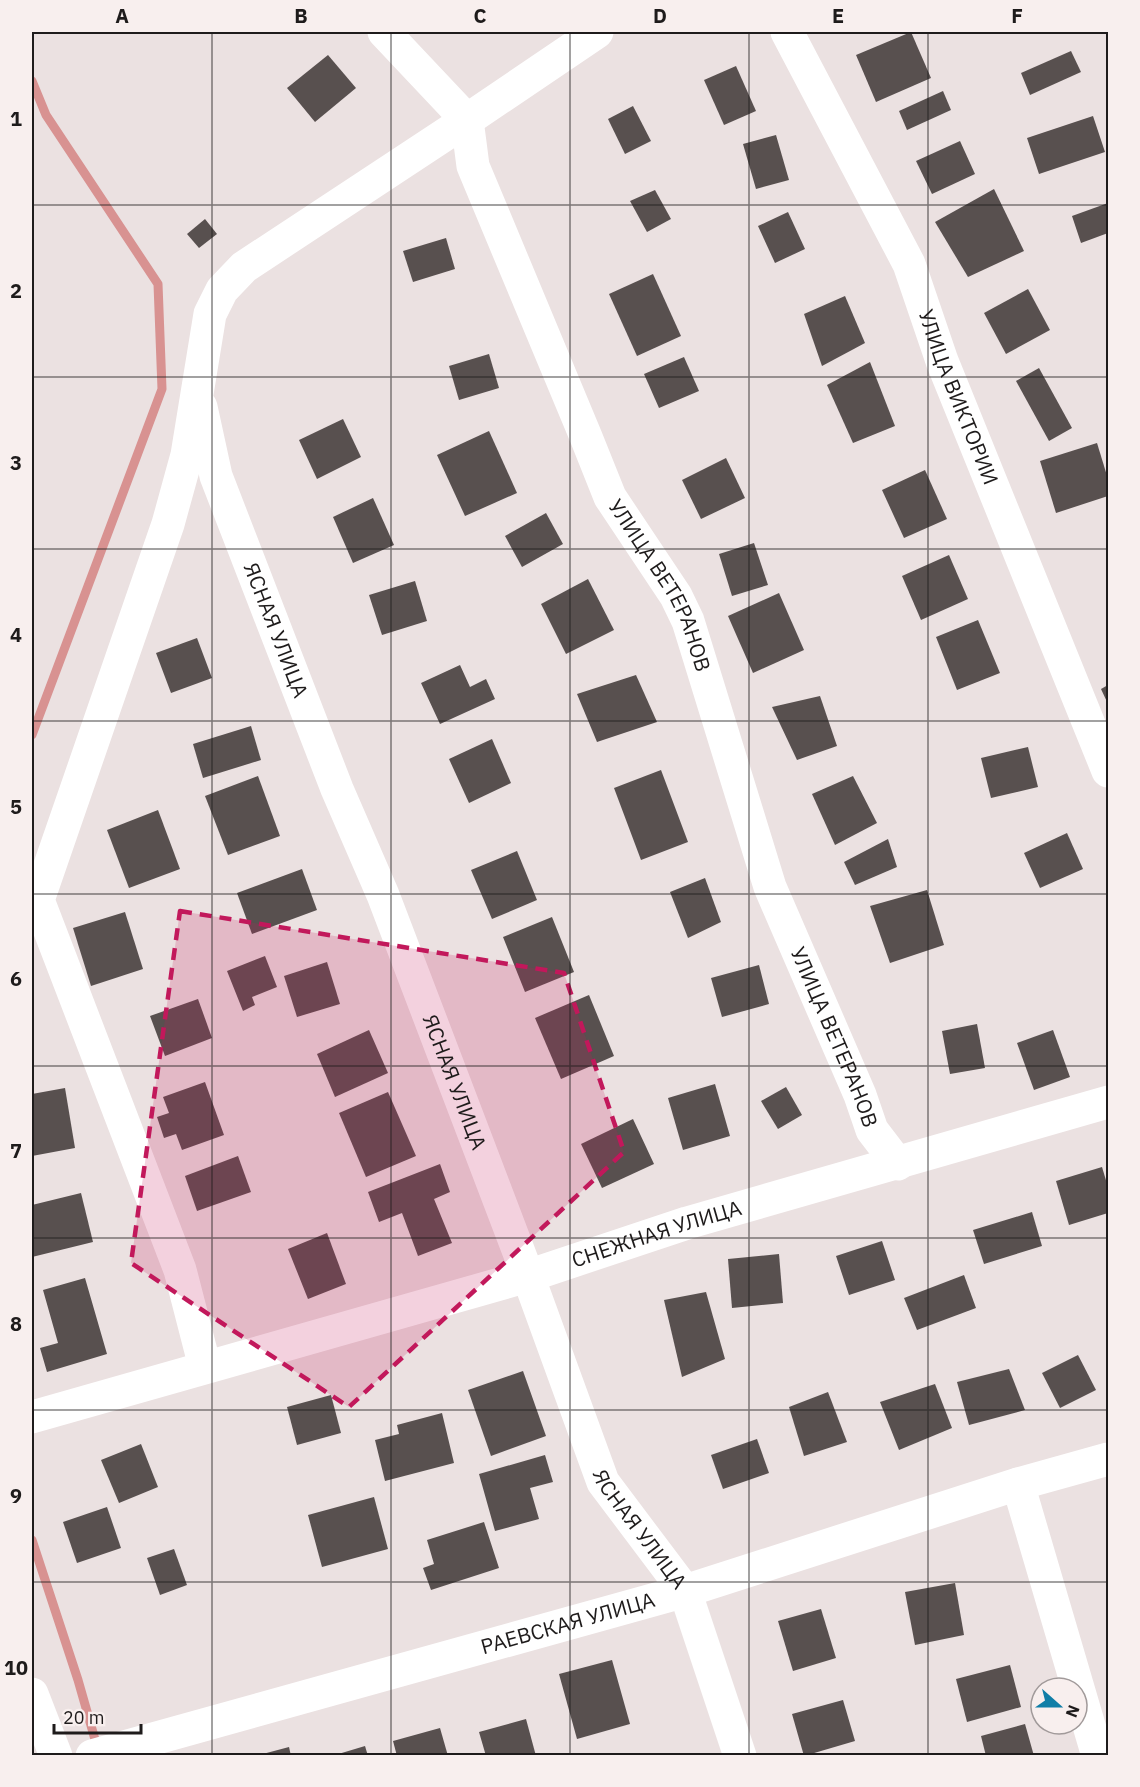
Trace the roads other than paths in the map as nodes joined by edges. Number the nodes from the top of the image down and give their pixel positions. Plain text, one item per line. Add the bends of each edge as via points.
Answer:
1 (384, 32) edge
2 (597, 32) edge
3 (787, 32) edge
4 (467, 120) junction
5 (197, 391) junction
6 (1108, 771) edge
7 (1108, 1102) edge
8 (898, 1164) junction
9 (528, 1276) junction
10 (205, 1368) junction
11 (32, 1418) edge
12 (1108, 1460) edge
13 (1018, 1484) junction
14 (685, 1591) junction
15 (32, 1694) edge
16 (101, 1753) edge
17 (56, 1755) edge
18 (740, 1755) edge
19 (1098, 1755) edge

1 - 4 street
2 - 4 street
3 - 6 street, УЛИЦА ВИКТОРИИ via 909,264 942,361
4 - 5 street via 244,267 222,290 210,314
4 - 8 street, УЛИЦА ВЕТЕРАНОВ via 472,166 610,497 676,596 688,621 770,887 872,1130
5 - 9 street, ЯСНАЯ УЛИЦА via 216,476 337,789 383,894
5 - 10 street via 187,455 168,524 38,900 180,1270
7 - 8 street, СНЕЖНАЯ УЛИЦА
8 - 9 street, СНЕЖНАЯ УЛИЦА via 687,1223
9 - 10 street, СНЕЖНАЯ УЛИЦА
9 - 14 street, ЯСНАЯ УЛИЦА via 603,1482
10 - 11 street, СНЕЖНАЯ УЛИЦА
12 - 13 street, РАЕВСКАЯ УЛИЦА
13 - 14 street, РАЕВСКАЯ УЛИЦА
13 - 19 street
14 - 16 street, РАЕВСКАЯ УЛИЦА
14 - 18 street, ЯСНАЯ УЛИЦА
15 - 17 street

